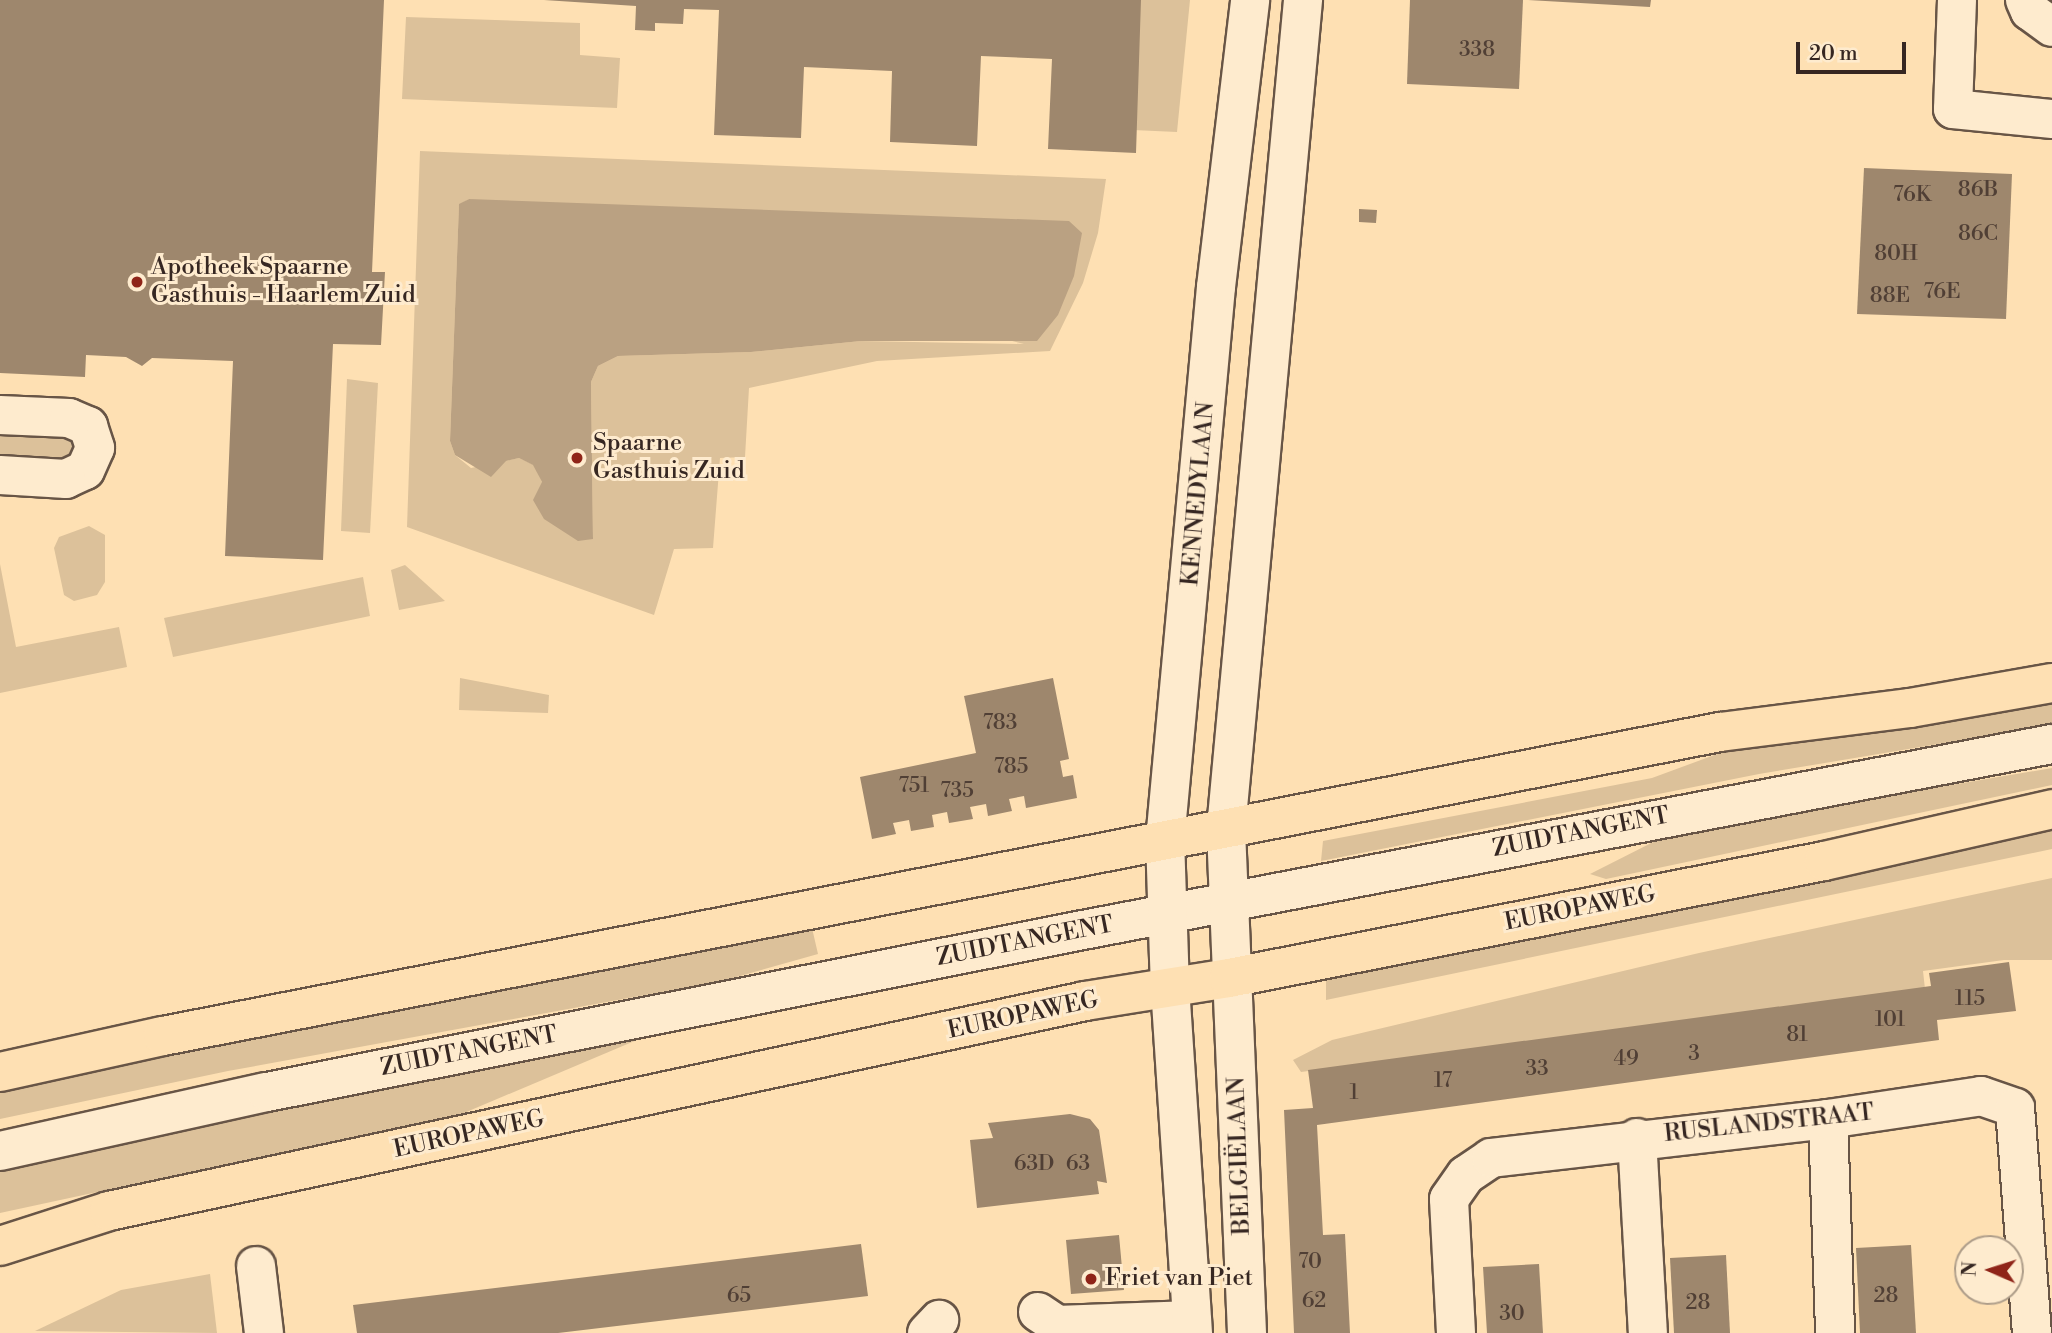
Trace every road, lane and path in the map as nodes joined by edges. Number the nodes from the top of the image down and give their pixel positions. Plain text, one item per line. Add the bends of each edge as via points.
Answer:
1 (1250, 0) edge
2 (1303, 0) edge
3 (1957, 0) edge
4 (2025, 0) edge
5 (2052, 27) edge
6 (2052, 119) edge
7 (0, 415) edge
8 (0, 475) edge
9 (2052, 682) edge
10 (2052, 744) edge
11 (2052, 809) edge
12 (1226, 829) junction
13 (1165, 841) junction
14 (1226, 905) junction
15 (1168, 914) junction
16 (1229, 978) junction
17 (1170, 989) junction
18 (0, 1072) edge
19 (1829, 1119) junction
20 (1637, 1138) junction
21 (0, 1150) edge
22 (0, 1247) edge
23 (256, 1266) dead end
24 (1038, 1312) dead end
25 (1192, 1327) edge
26 (264, 1333) edge
27 (1247, 1333) edge
28 (1455, 1333) edge
29 (1648, 1333) edge
30 (1835, 1333) edge
31 (2032, 1333) edge

1 - 13 street, KENNEDYLAAN via 1216,287
2 - 12 street
3 - 6 street via 1953,108
4 - 5 street via 2030,11
7 - 8 street via 68,418 88,426 95,448 85,470 66,479
9 - 12 main road via 1910,708 1720,732
10 - 14 street, ZUIDTANGENT
11 - 16 main road, EUROPAWEG via 1824,861
12 - 13 main road
12 - 14 street
13 - 15 street, KENNEDYLAAN
13 - 18 main road via 163,1036
14 - 15 street, ZUIDTANGENT
14 - 16 street
15 - 17 street, KENNEDYLAAN
15 - 21 street, ZUIDTANGENT via 267,1092
16 - 17 main road, EUROPAWEG
16 - 27 street, BELGIËLAAN
17 - 22 main road, EUROPAWEG via 1085,1001 109,1211
17 - 25 street
19 - 20 street, RUSLANDSTRAAT
19 - 30 street
19 - 31 street, RUSLANDSTRAAT via 1981,1096 2015,1108
20 - 28 street, RUSLANDSTRAAT via 1491,1158 1466,1175 1449,1199
20 - 29 street
23 - 26 street
24 - 25 street via 1057,1325

